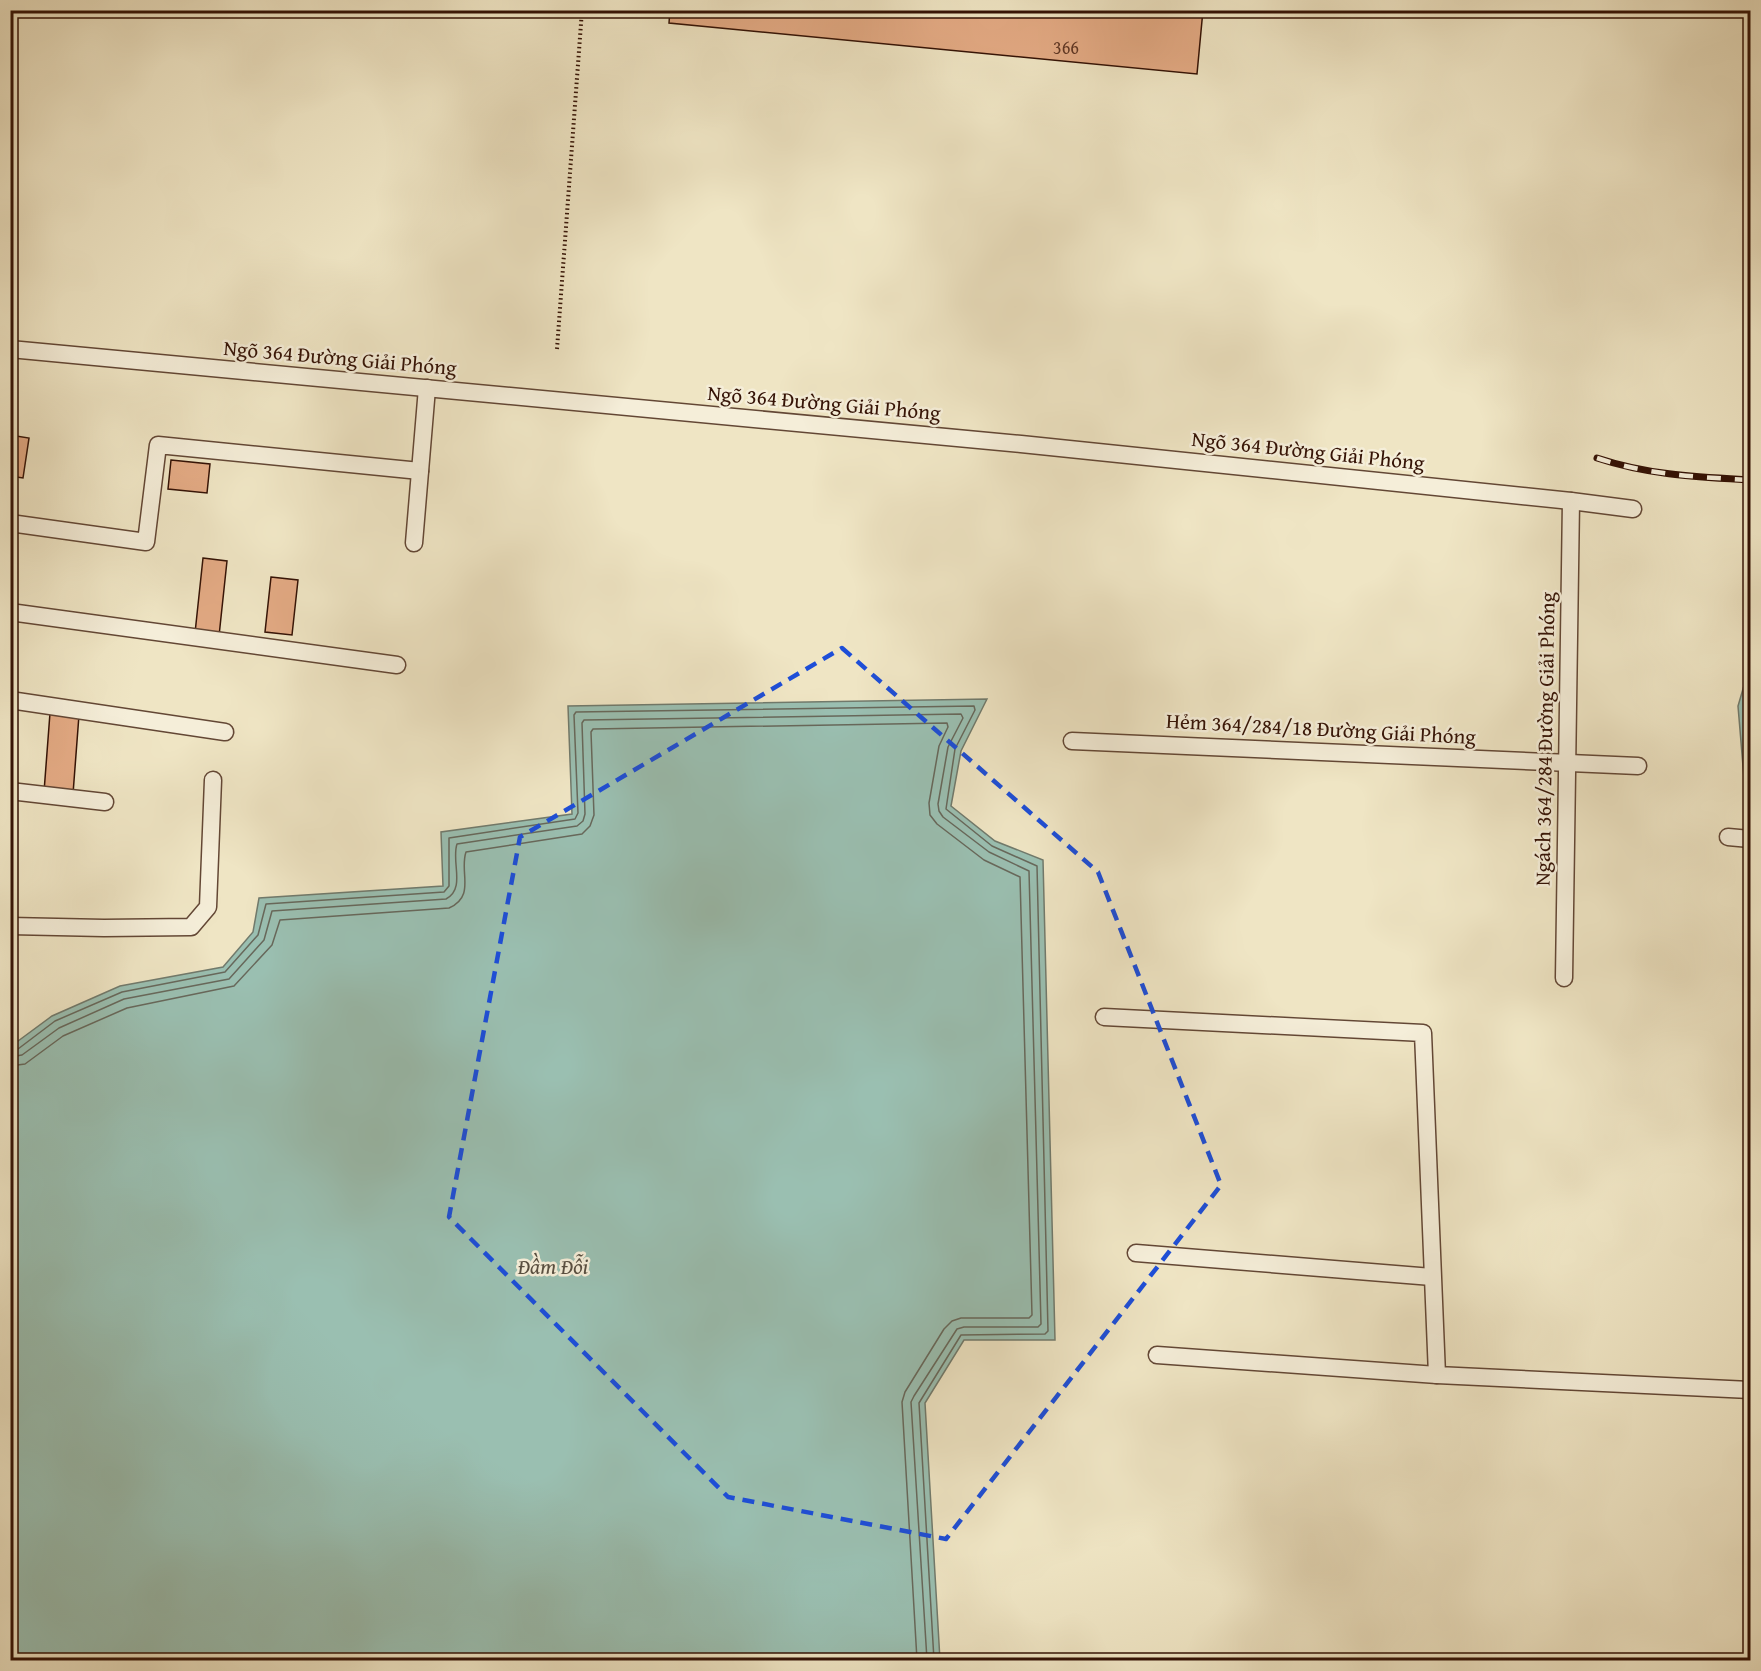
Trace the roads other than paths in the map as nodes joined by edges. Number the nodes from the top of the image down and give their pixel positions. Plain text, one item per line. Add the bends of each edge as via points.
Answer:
1 (10, 349) edge
2 (427, 388) junction
3 (420, 471) junction
4 (1571, 501) junction
5 (1633, 509) dead end
6 (10, 523) edge
7 (414, 543) dead end
8 (10, 612) edge
9 (397, 665) dead end
10 (10, 700) edge
11 (225, 732) dead end
12 (1072, 741) dead end
13 (1567, 763) junction
14 (1638, 766) dead end
15 (213, 780) dead end
16 (10, 791) edge
17 (105, 802) dead end
18 (1728, 837) dead end
19 (1750, 839) edge
20 (10, 926) edge
21 (1564, 978) dead end
22 (1104, 1017) dead end
23 (1136, 1253) dead end
24 (1432, 1277) junction
25 (1157, 1355) dead end
26 (1437, 1375) junction
27 (1750, 1390) edge

1 - 2 lane, Ngõ 364 Đường Giải Phóng
2 - 3 lane
2 - 4 lane, Ngõ 364 Đường Giải Phóng
3 - 6 lane via 158,445 146,542
3 - 7 lane
4 - 5 lane, Ngõ 364 Đường Giải Phóng
4 - 13 lane, Ngách 364/284 Đường Giải Phóng
8 - 9 lane
10 - 11 lane
12 - 13 lane, Hẻm 364/284/18 Đường Giải Phóng
13 - 14 lane, Hẻm 364/284/18 Đường Giải Phóng
13 - 21 lane, Ngách 364/284 Đường Giải Phóng
15 - 20 lane via 208,907 191,927
16 - 17 lane
18 - 19 lane
22 - 24 lane via 1423,1033
23 - 24 lane
24 - 26 lane
25 - 26 lane
26 - 27 lane

